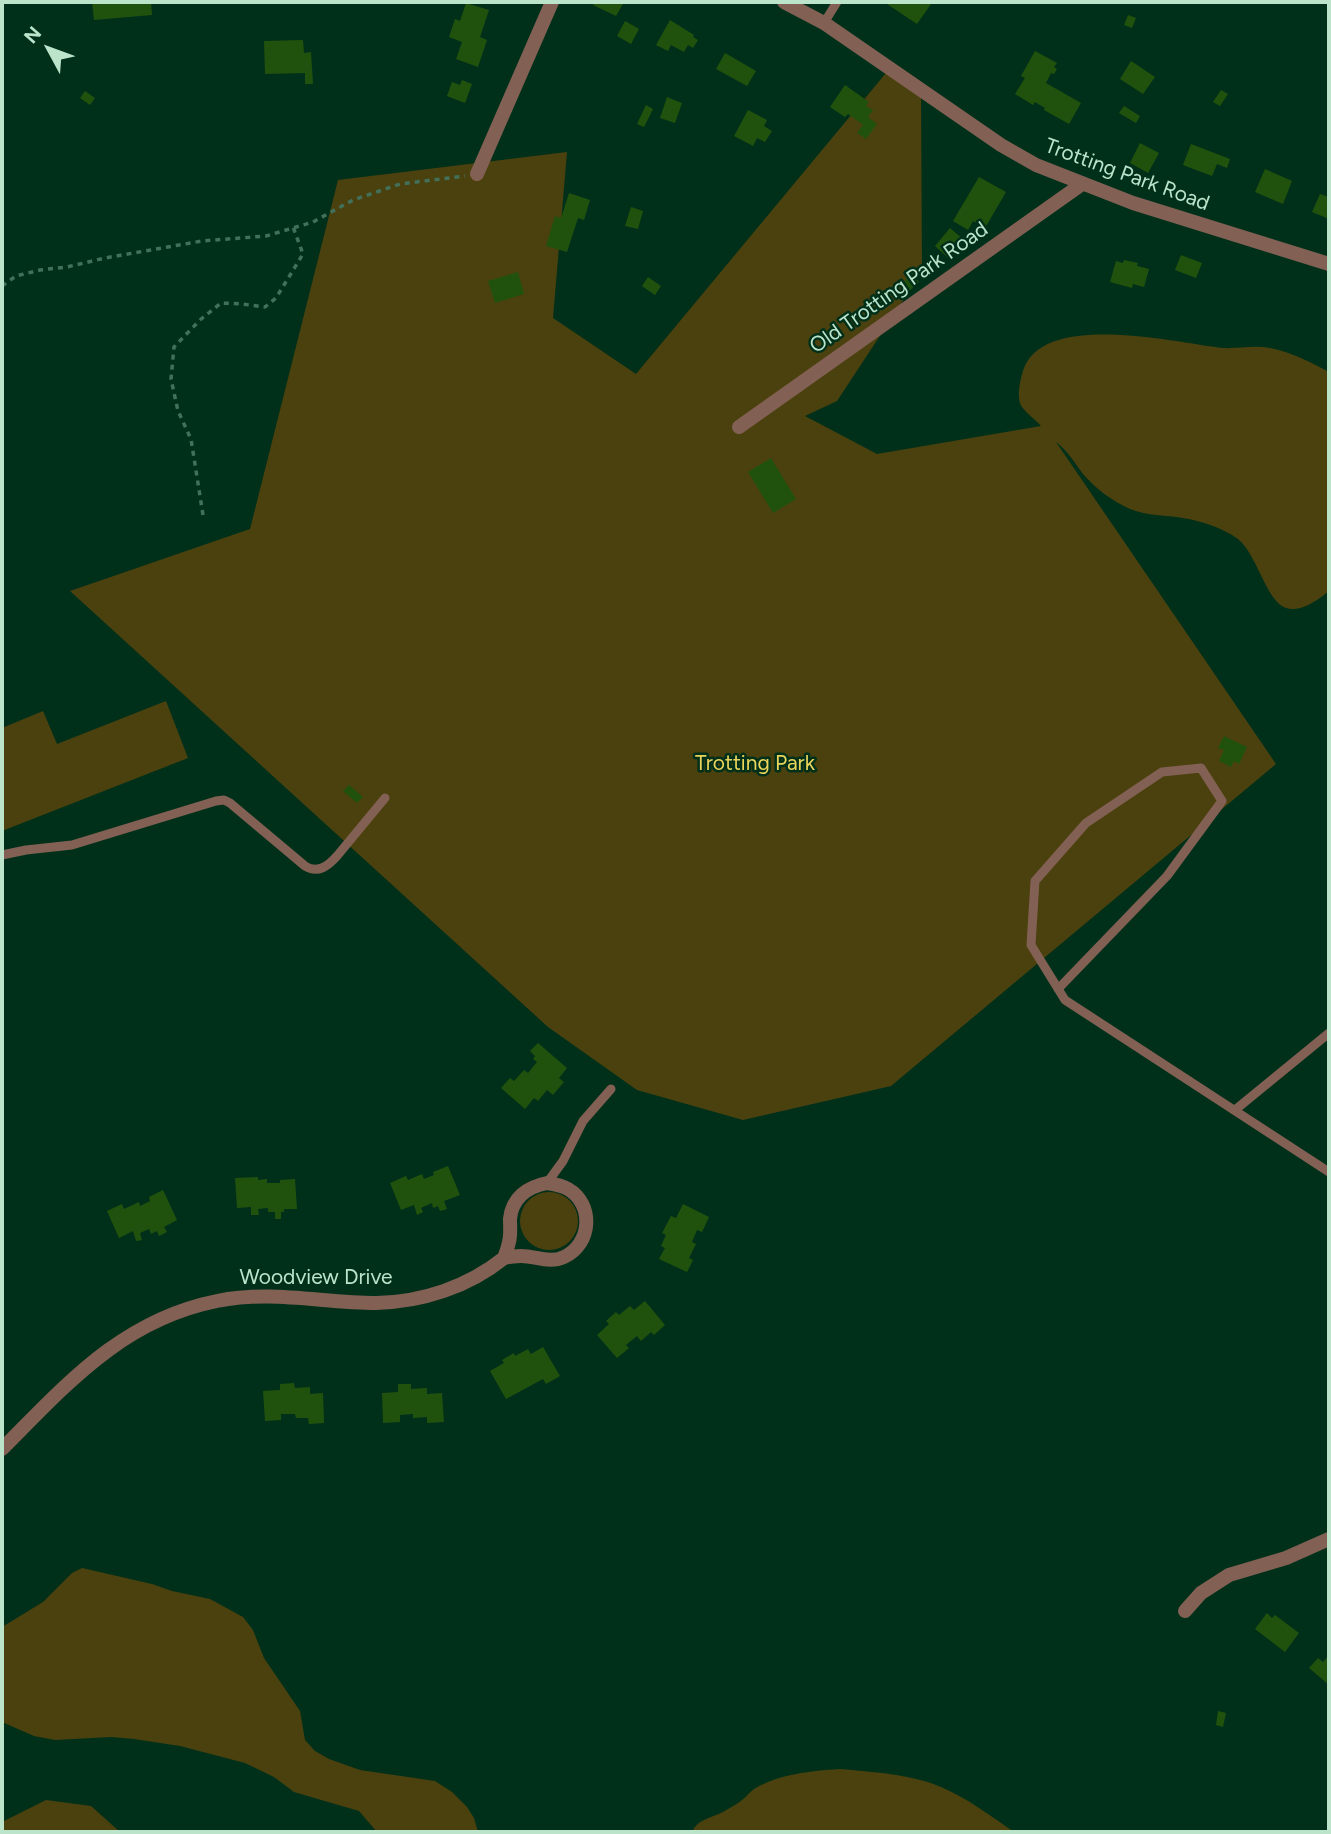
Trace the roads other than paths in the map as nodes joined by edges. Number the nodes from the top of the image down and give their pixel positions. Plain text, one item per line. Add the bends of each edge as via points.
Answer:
1 (552, 2) edge
2 (784, 2) edge
3 (837, 2) edge
4 (824, 23) junction
5 (477, 174) road end
6 (1082, 184) junction
7 (1329, 264) edge
8 (739, 427) dead end
9 (385, 798) dead end
10 (2, 855) edge
11 (1058, 989) junction
12 (1329, 1033) edge
13 (611, 1089) dead end
14 (1235, 1110) junction
15 (1329, 1172) edge
16 (547, 1183) junction
17 (504, 1258) junction
18 (2, 1449) edge
19 (1329, 1539) edge
20 (1185, 1611) dead end

1 - 5 street
2 - 4 street, Trotting Park Road
3 - 4 lane
4 - 6 street, Trotting Park Road via 1001,145
6 - 7 street, Trotting Park Road
6 - 8 street, Old Trotting Park Road
9 - 10 lane via 321,869 305,866 224,800 72,845
11 - 11 lane via 1167,876 1222,801 1201,768 1162,772 1086,823 1035,881 1031,945
11 - 14 lane via 1065,1000
12 - 14 lane
13 - 16 lane via 583,1121
14 - 15 lane
16 - 17 street via 527,1190 513,1206
16 - 17 street via 567,1188 582,1202 587,1222 581,1242 556,1259
17 - 18 street, Woodview Drive via 452,1289 407,1299 377,1303 236,1297 170,1315 129,1335 83,1368
19 - 20 street via 1229,1575 1201,1592

